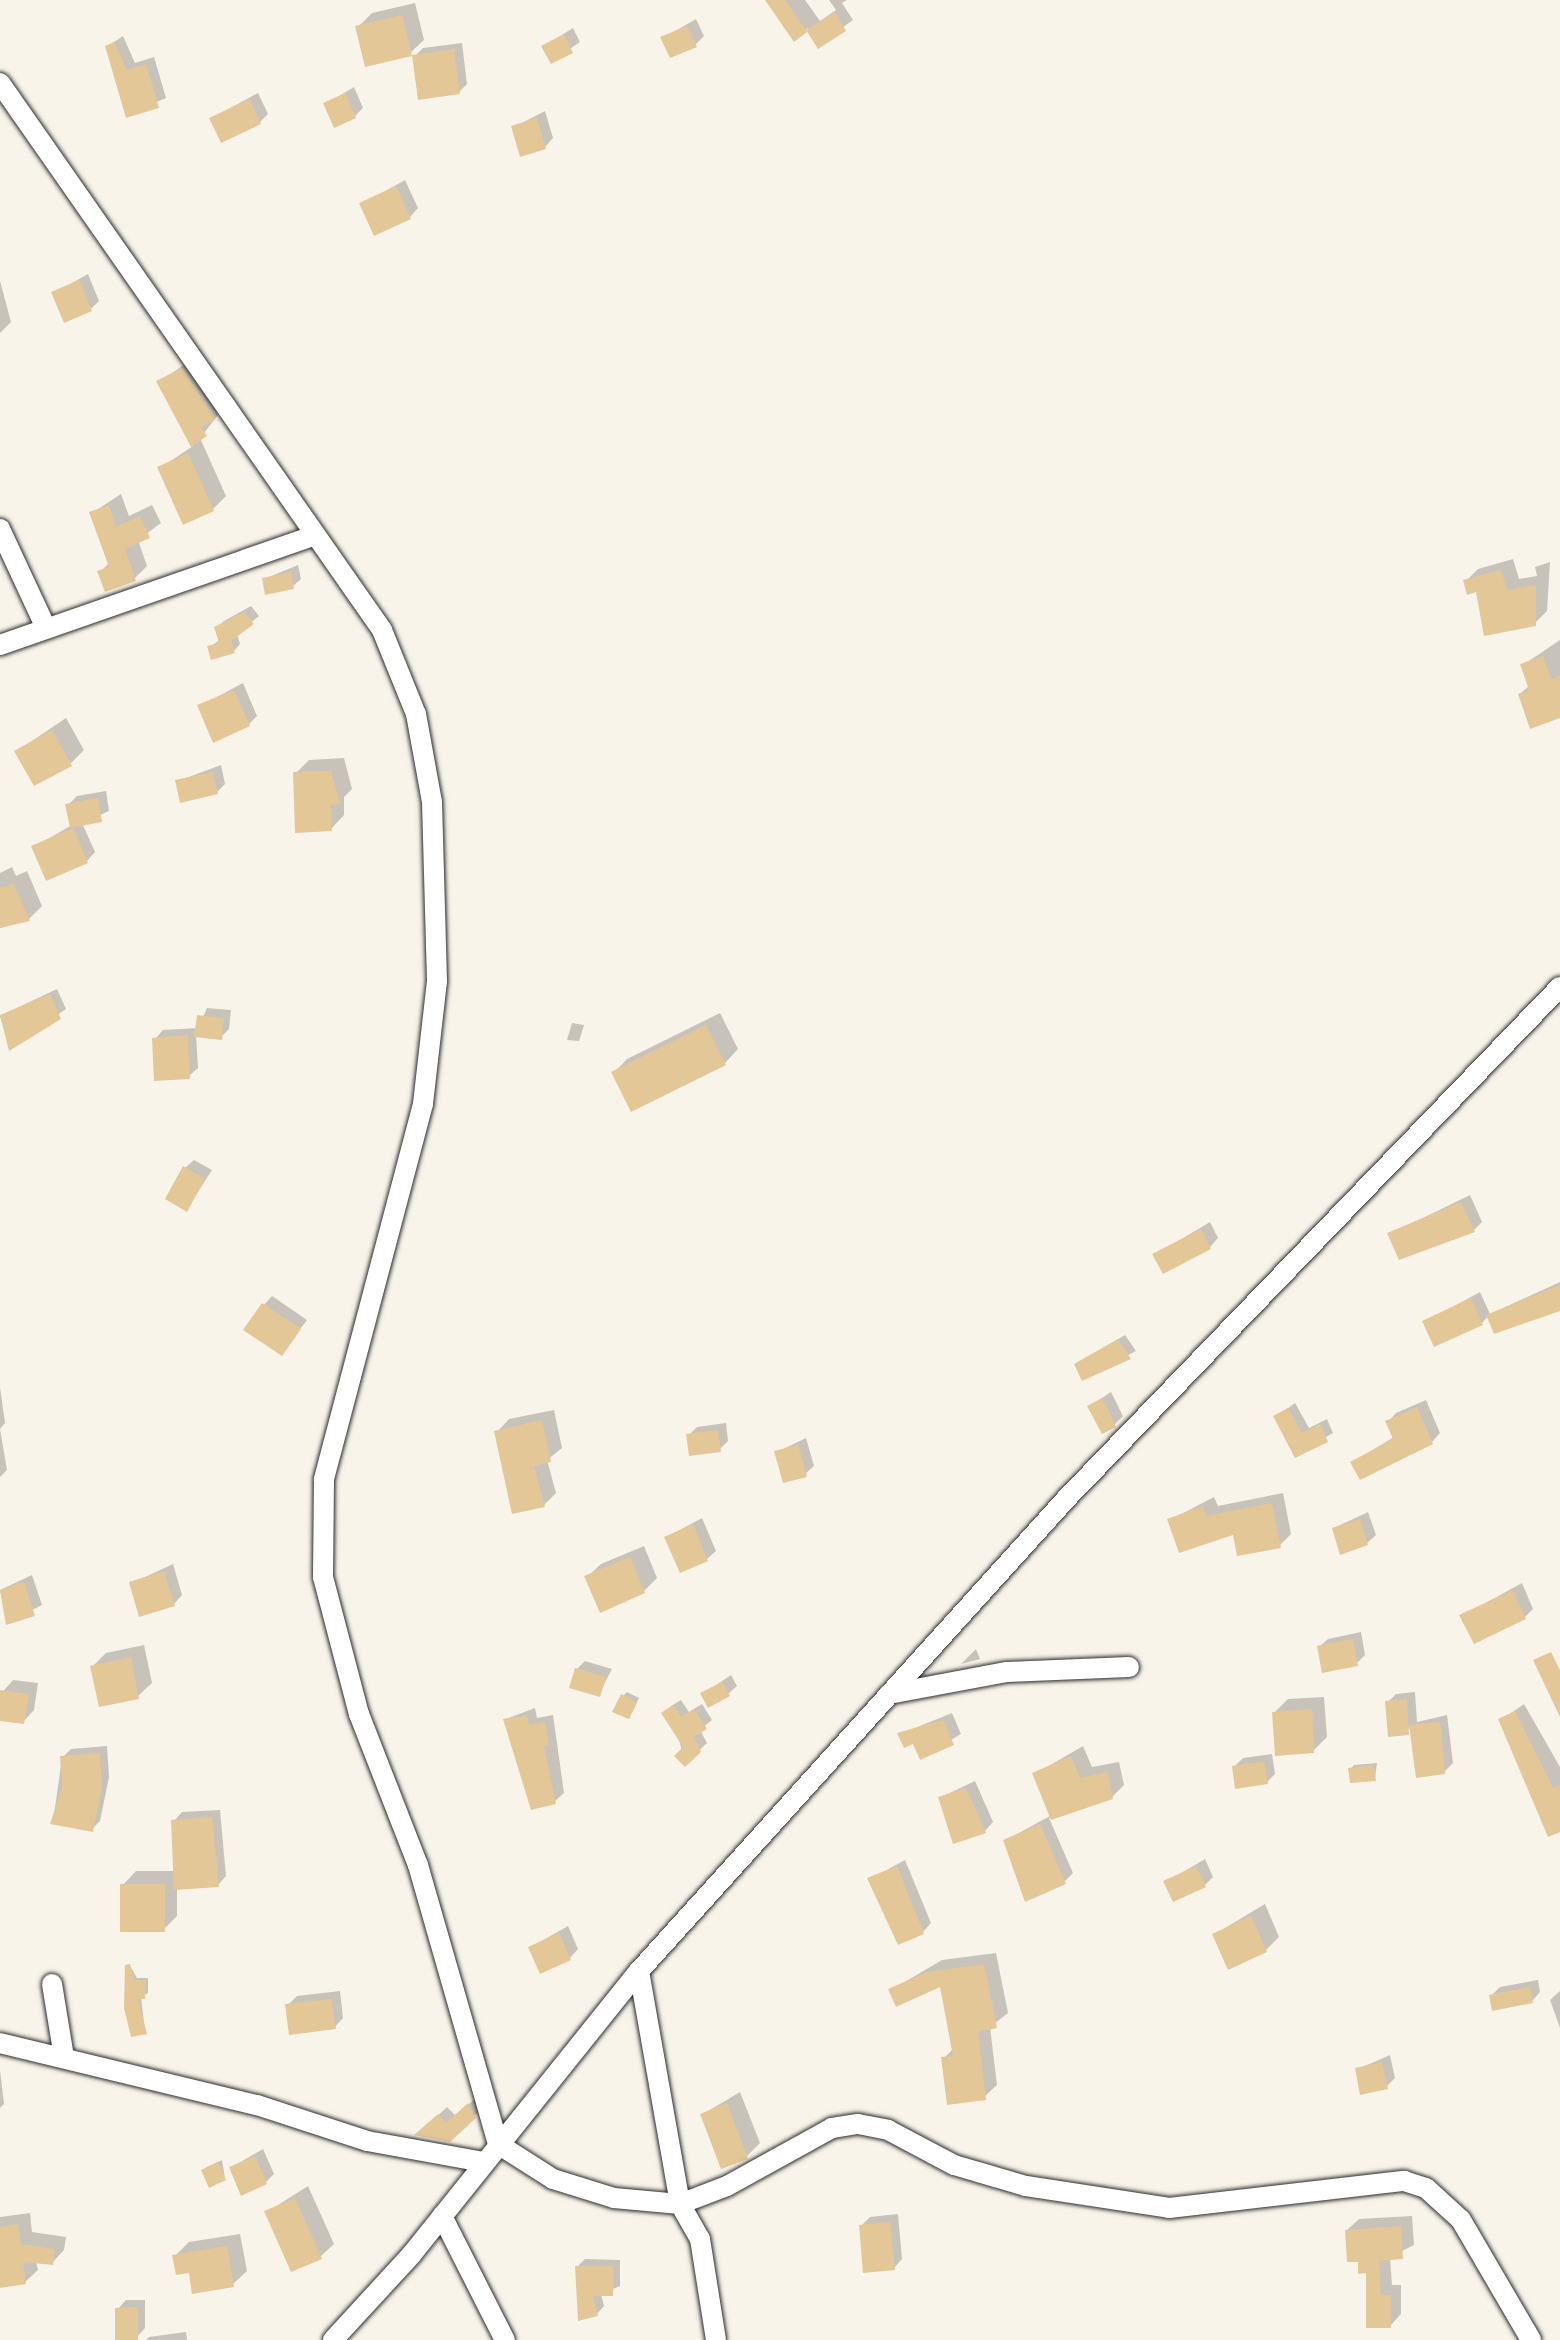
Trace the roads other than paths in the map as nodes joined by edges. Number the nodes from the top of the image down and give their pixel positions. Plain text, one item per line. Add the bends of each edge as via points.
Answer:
1 (0, 84) edge
2 (0, 529) edge
3 (315, 534) junction
4 (45, 626) junction
5 (0, 645) edge
6 (1560, 987) edge
7 (1129, 1667) dead end
8 (890, 1694) junction
9 (639, 1971) junction
10 (52, 1984) dead end
11 (0, 2043) edge
12 (64, 2058) junction
13 (498, 2144) junction
14 (484, 2162) junction
15 (680, 2204) junction
16 (442, 2216) junction
17 (333, 2340) edge
18 (505, 2340) edge
19 (716, 2340) edge
20 (1531, 2340) edge

1 - 3 street
2 - 4 street
3 - 4 street
3 - 13 street via 382,630 416,714 432,802 437,981 423,1104 324,1480 323,1577 359,1714 418,1865
4 - 5 street
6 - 8 street via 1080,1483
7 - 8 street via 1007,1672
8 - 9 street
9 - 13 street
9 - 15 street
10 - 12 street
11 - 12 street
12 - 14 street via 367,2140
13 - 14 street
13 - 15 street via 553,2179 614,2198
14 - 16 street
15 - 19 street via 700,2238
15 - 20 street via 832,2128 858,2124 888,2130 954,2165 1026,2186 1169,2208 1404,2180 1426,2188 1461,2220
16 - 17 street
16 - 18 street

